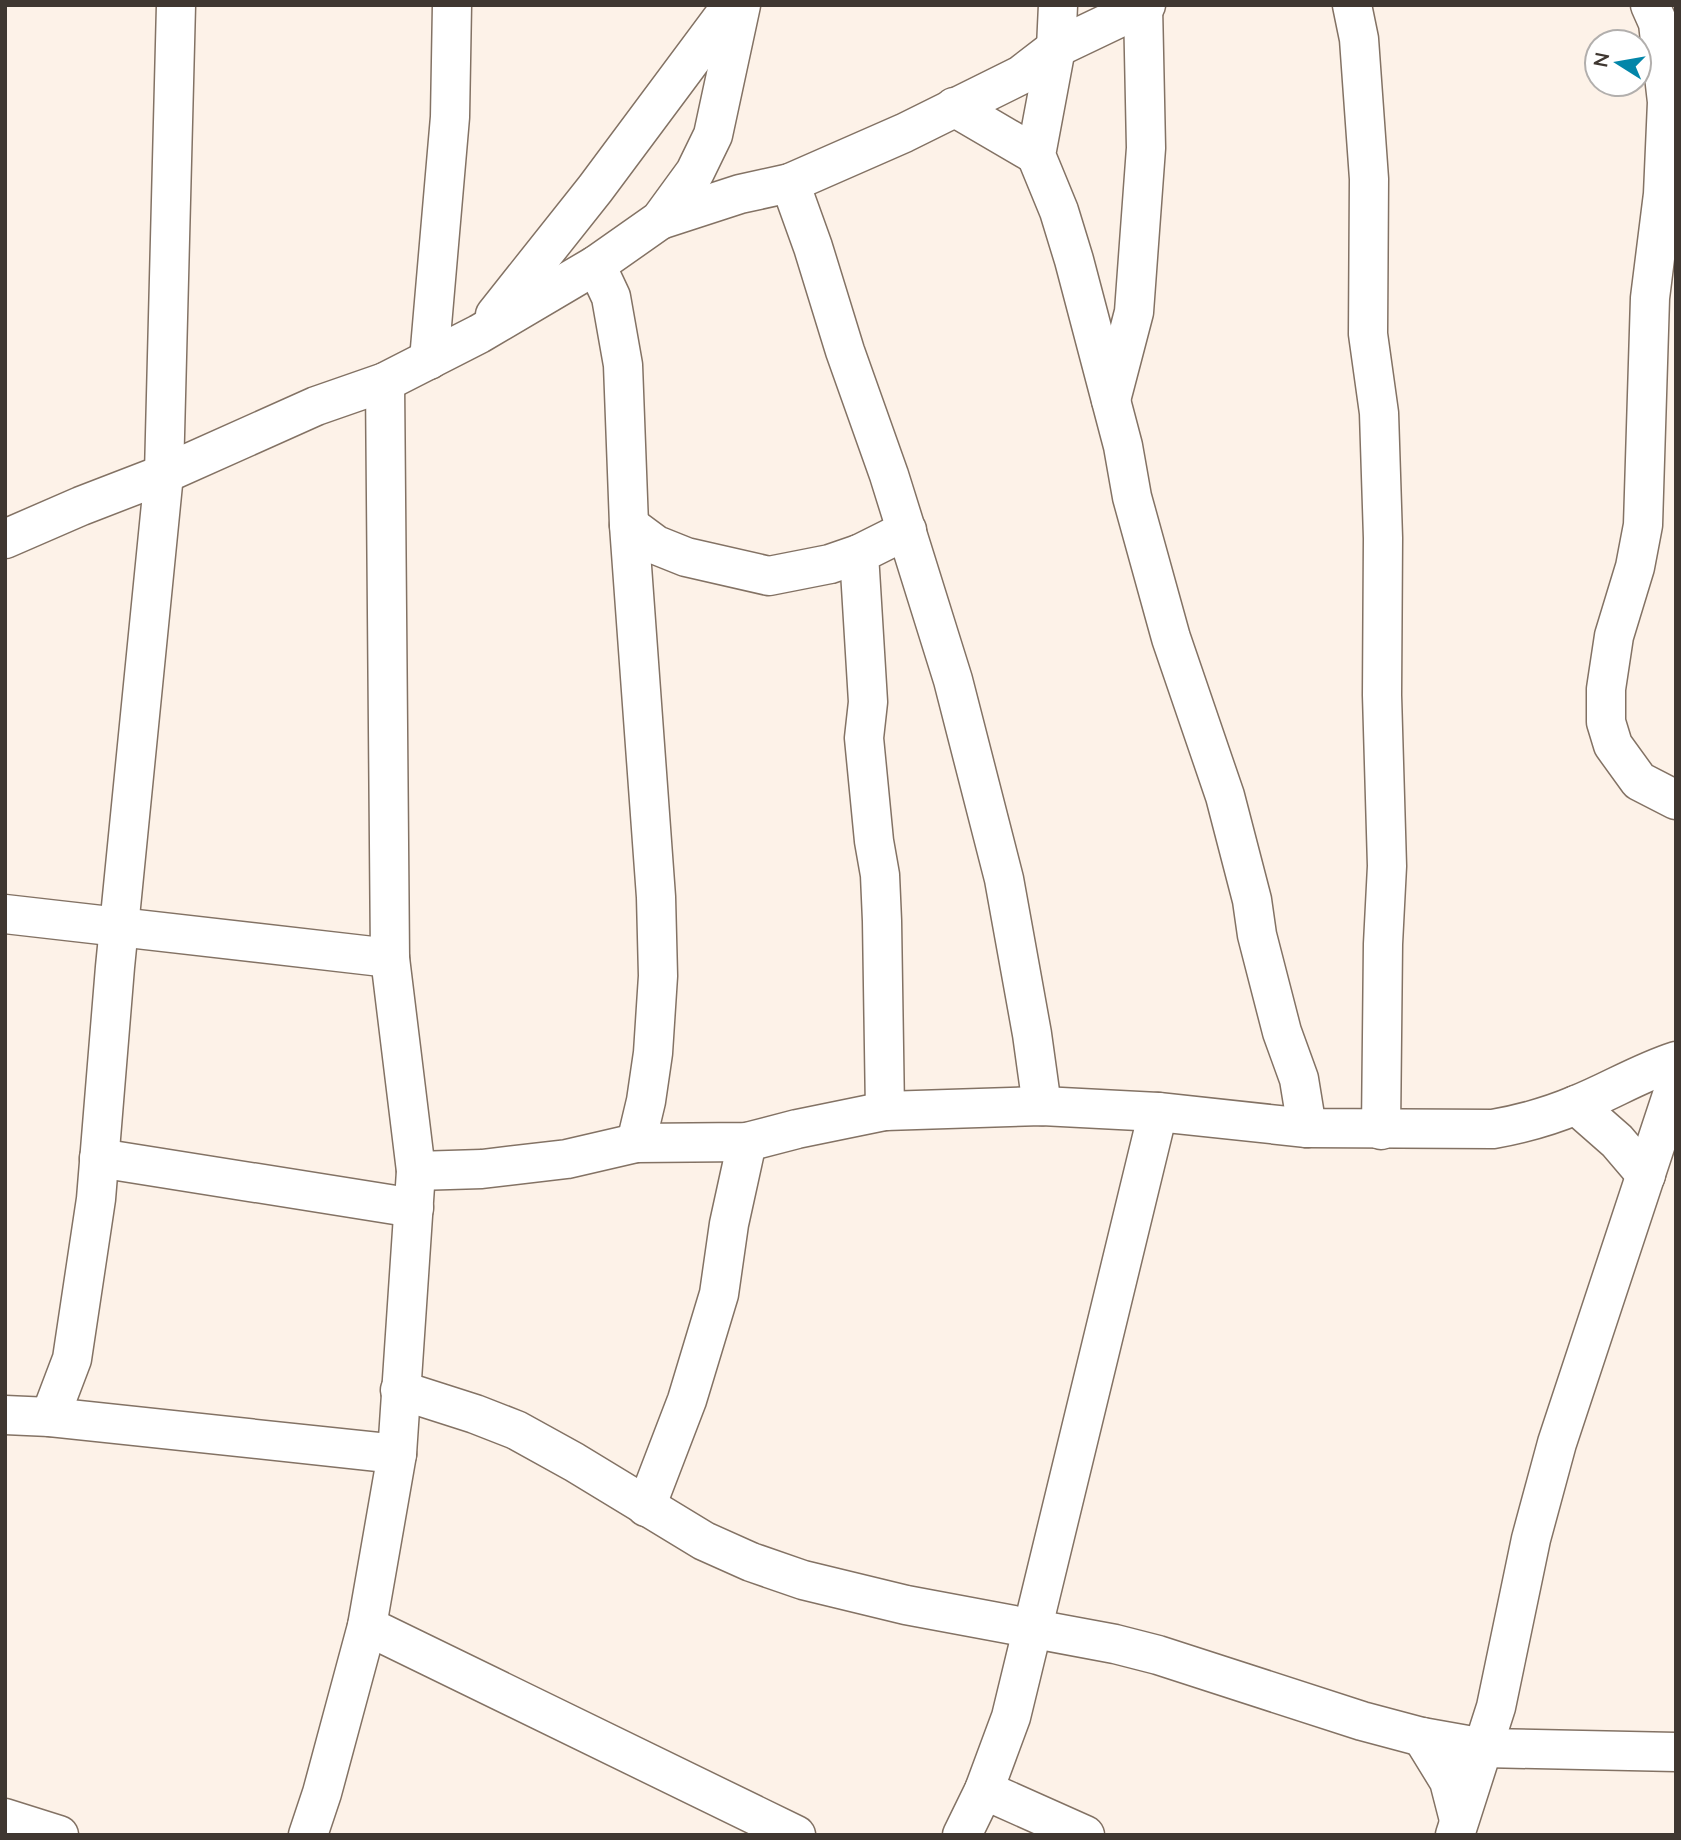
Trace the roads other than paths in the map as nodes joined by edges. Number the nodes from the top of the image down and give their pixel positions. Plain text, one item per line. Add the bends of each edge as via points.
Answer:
1 (176, 5) edge
2 (452, 5) edge
3 (732, 5) edge
4 (741, 5) edge
5 (1058, 5) edge
6 (1352, 5) edge
7 (1650, 5) edge
8 (1144, 6) edge
9 (1056, 48) junction
10 (954, 107) junction
11 (1036, 155) junction
12 (790, 183) junction
13 (660, 220) junction
14 (596, 265) junction
15 (479, 334) junction
16 (429, 360) junction
17 (385, 383) junction
18 (1111, 400) junction
19 (164, 474) junction
20 (629, 525) junction
21 (907, 530) junction
22 (5, 539) edge
23 (859, 554) junction
24 (1676, 800) edge
25 (5, 914) edge
26 (120, 927) junction
27 (390, 958) junction
28 (1676, 1061) edge
29 (1676, 1083) edge
30 (1576, 1105) junction
31 (1042, 1106) junction
32 (885, 1111) junction
33 (1158, 1112) junction
34 (1307, 1128) junction
35 (1381, 1130) junction
36 (747, 1142) junction
37 (636, 1143) junction
38 (99, 1158) junction
39 (1646, 1175) junction
40 (415, 1189) junction
41 (400, 1390) junction
42 (5, 1415) edge
43 (50, 1417) junction
44 (397, 1454) junction
45 (646, 1507) junction
46 (367, 1626) junction
47 (1031, 1630) junction
48 (1422, 1737) junction
49 (1484, 1748) junction
50 (1676, 1752) edge
51 (984, 1790) junction
52 (5, 1818) edge
53 (1457, 1828) edge
54 (59, 1835) edge
55 (307, 1835) edge
56 (796, 1835) edge
57 (962, 1835) edge
58 (1086, 1835) edge

1 - 19 street
2 - 16 street via 450,117
3 - 15 street via 595,189
4 - 13 street via 713,135 695,172
5 - 9 street
6 - 35 street via 1359,39 1369,179 1368,334 1379,413 1383,538 1387,866
7 - 24 street via 1658,23 1667,102 1663,194 1650,298 1643,525 1614,636 1606,722 1613,745 1639,781
8 - 9 street
8 - 18 street via 1146,148 1134,312
9 - 10 street via 1021,75
9 - 11 street
10 - 11 street
10 - 12 street
11 - 18 street via 1059,211
12 - 13 street
12 - 21 street
13 - 14 street
14 - 15 street
14 - 20 street via 611,297 621,352
15 - 16 street
16 - 17 street
17 - 19 street via 316,407
17 - 27 street
18 - 34 street via 1160,602 1225,796 1282,1032 1299,1079
19 - 22 street
19 - 26 street
20 - 23 street via 656,545 687,558 769,576
20 - 37 street via 658,976 653,1053
21 - 23 street
21 - 31 street via 953,680 1004,880
23 - 32 street via 868,702 864,738 881,886
25 - 26 street
26 - 27 street
26 - 38 street
27 - 40 street
28 - 30 street
29 - 39 street
30 - 35 street via 1493,1129
30 - 39 street via 1617,1141
31 - 32 street
31 - 33 street
32 - 36 street
33 - 34 street
33 - 47 street
34 - 35 street
36 - 37 street
36 - 45 street via 713,1315
37 - 40 street via 567,1159 482,1169
38 - 40 street
38 - 43 street via 72,1359
39 - 49 street via 1557,1443
40 - 41 street
41 - 44 street
41 - 45 street via 516,1430
42 - 43 street
43 - 44 street
44 - 46 street
45 - 47 street via 704,1541 803,1580
46 - 55 street
46 - 56 street
47 - 48 street via 1158,1655
47 - 51 street via 1011,1717
48 - 49 street
48 - 53 street via 1450,1781
49 - 50 street
49 - 53 street
51 - 57 street
51 - 58 street
52 - 54 street

